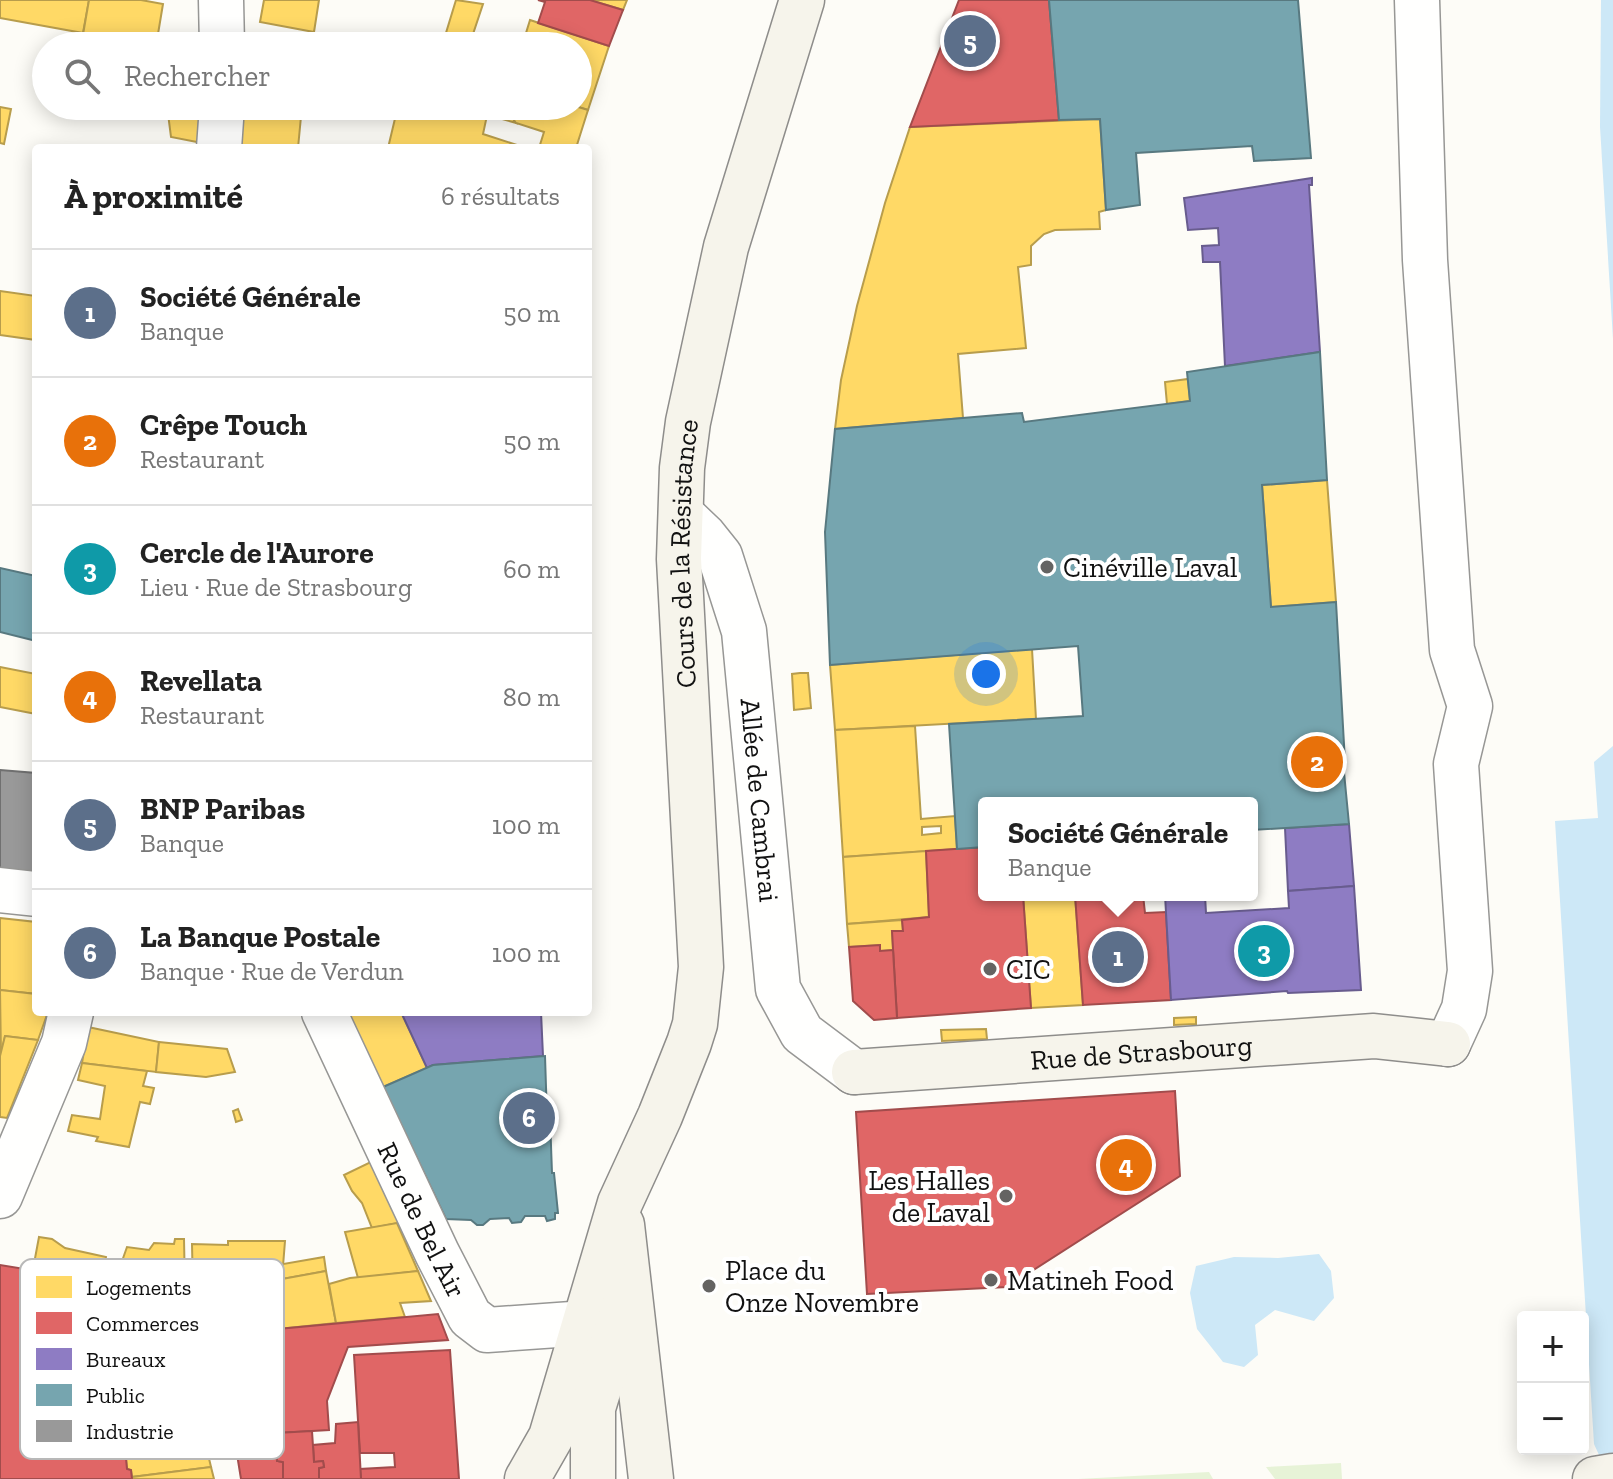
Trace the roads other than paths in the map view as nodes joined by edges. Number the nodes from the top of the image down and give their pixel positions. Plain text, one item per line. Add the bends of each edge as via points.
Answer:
1 (221, 0) edge
2 (802, 0) edge
3 (1417, 0) edge
4 (222, 32) edge
5 (221, 120) edge
6 (219, 144) edge
7 (681, 514) junction
8 (0, 890) edge
9 (32, 894) edge
10 (70, 1016) edge
11 (326, 1016) edge
12 (1438, 1043) joint
13 (854, 1072) joint
14 (0, 1196) edge
15 (620, 1203) junction
16 (630, 1287) junction
17 (586, 1323) junction
18 (527, 1479) edge
19 (593, 1479) edge
20 (651, 1479) edge

1 - 4 street
2 - 7 main road, Cours de la Résistance via 726,247 688,422
3 - 12 street via 1425,260 1452,650 1470,706 1456,764 1470,971 1464,1009
5 - 6 street
7 - 13 street, Allée de Cambrai via 720,556 744,631 778,989 802,1033
7 - 15 main road, Cours de la Résistance via 701,967 695,1024
8 - 9 street
10 - 14 street via 64,1043
11 - 17 street, Rue de Bel Air via 470,1317 487,1330
12 - 13 main road, Rue de Strasbourg via 1374,1036
15 - 16 main road
15 - 17 main road, Cours de la Résistance
16 - 19 main road via 593,1408
16 - 20 main road
17 - 18 main road, Cours de la Résistance via 551,1437

